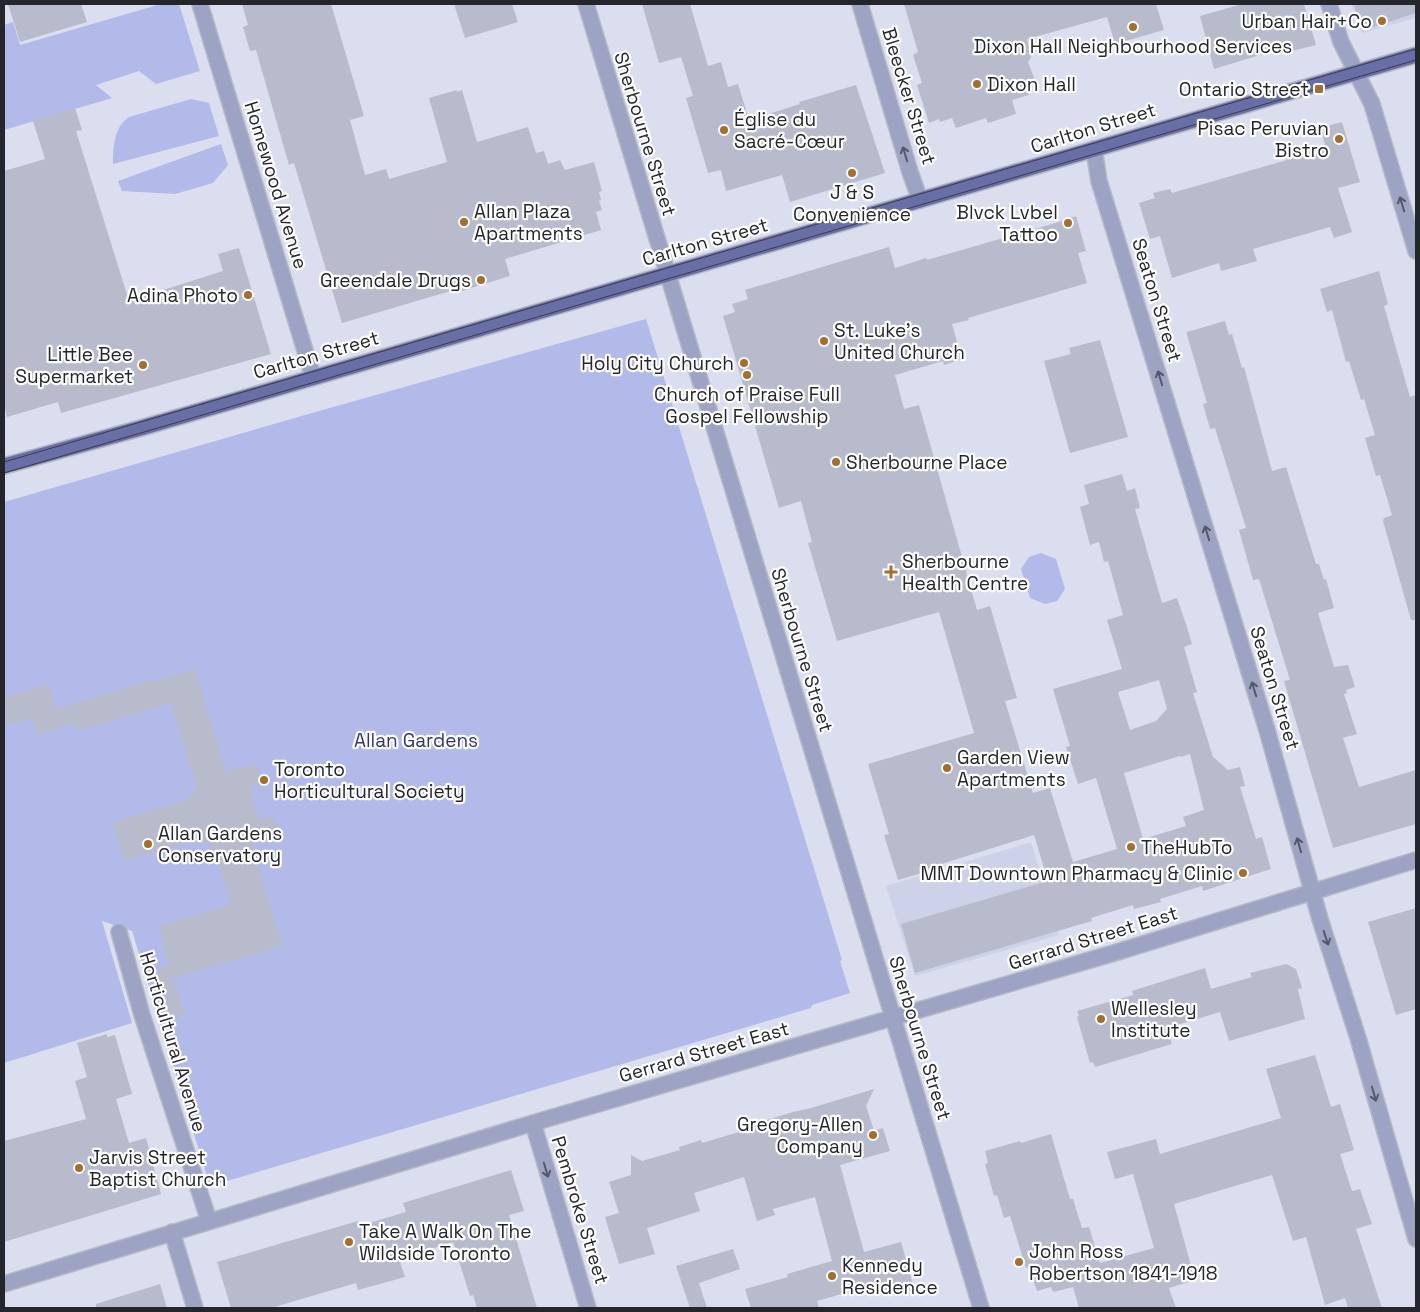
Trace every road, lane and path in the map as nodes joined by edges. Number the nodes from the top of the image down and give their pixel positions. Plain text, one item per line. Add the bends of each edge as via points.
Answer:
1 (200, 4) edge
2 (586, 4) edge
3 (860, 4) edge
4 (1329, 4) edge
5 (1416, 55) edge
6 (1356, 72) junction
7 (1094, 149) junction
8 (920, 200) junction
9 (1416, 251) edge
10 (668, 274) junction
11 (313, 377) junction
12 (4, 466) edge
13 (1416, 860) edge
14 (1312, 892) junction
15 (119, 932) dead end
16 (893, 1018) junction
17 (533, 1123) junction
18 (209, 1221) junction
19 (172, 1232) junction
20 (1416, 1239) edge
21 (4, 1284) edge
22 (195, 1308) edge
23 (588, 1308) edge
24 (981, 1308) edge

1 - 11 street, Homewood Avenue
2 - 10 street, Sherbourne Street
8 -> 3 street, Bleecker Street
4 - 6 street via 1341,42
5 - 6 main road, Carlton Street
6 - 7 main road, Carlton Street
9 -> 6 street via 1372,104
7 - 8 main road, Carlton Street
14 -> 7 street, Seaton Street via 1267,730 1099,181
8 - 10 main road, Carlton Street
10 - 11 main road, Carlton Street
10 - 16 street, Sherbourne Street
11 - 12 main road, Carlton Street
13 - 14 street, Gerrard Street East
14 - 16 street, Gerrard Street East
14 -> 20 street, Seaton Street
15 - 18 street, Horticultural Avenue via 142,1015
16 - 17 street, Gerrard Street East
16 - 24 street, Sherbourne Street
17 - 18 street, Gerrard Street East
17 -> 23 street, Pembroke Street
18 - 19 street, Gerrard Street East
19 - 21 street, Gerrard Street East
19 - 22 street

